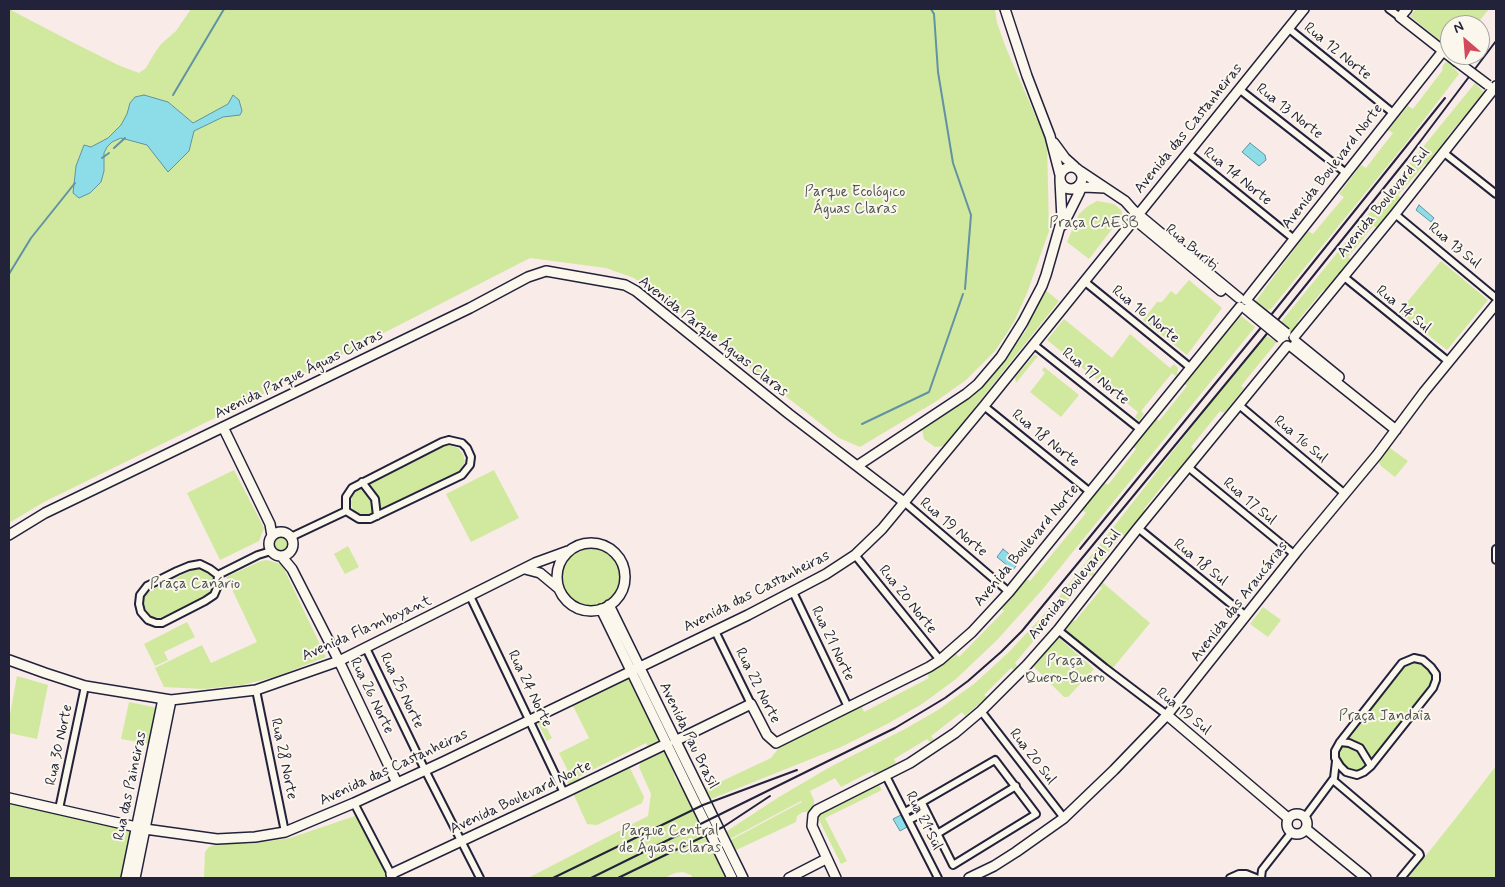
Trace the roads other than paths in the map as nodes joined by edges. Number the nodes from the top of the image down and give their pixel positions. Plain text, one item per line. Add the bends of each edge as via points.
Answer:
1 (1005, 9) edge
2 (1304, 9) edge
3 (1390, 9) edge
4 (1407, 9) edge
5 (1400, 17) junction
6 (1288, 28) junction
7 (1440, 49) edge
8 (1440, 54) edge
9 (1461, 65) edge
10 (1493, 88) edge
11 (1239, 89) junction
12 (1393, 113) junction
13 (1050, 136) junction
14 (1443, 152) junction
15 (1188, 153) junction
16 (1078, 169) junction
17 (1346, 173) junction
18 (1060, 177) junction
19 (1080, 185) junction
20 (1106, 188) junction
21 (1496, 194) edge
22 (1135, 214) junction
23 (1395, 214) junction
24 (1059, 234) junction
25 (1294, 239) junction
26 (1342, 276) junction
27 (1084, 281) junction
28 (1496, 298) edge
29 (1243, 304) junction
30 (1496, 304) edge
31 (1289, 340) junction
32 (1033, 344) junction
33 (1448, 362) junction
34 (1191, 368) junction
35 (1239, 405) junction
36 (984, 406) junction
37 (223, 427) junction
38 (1398, 428) junction
39 (1141, 430) junction
40 (857, 466) junction
41 (1188, 467) junction
42 (362, 482) junction
43 (1090, 492) junction
44 (1345, 494) junction
45 (904, 502) junction
46 (346, 511) junction
47 (377, 516) junction
48 (1138, 528) junction
49 (276, 534) junction
50 (9, 535) edge
51 (292, 539) junction
52 (270, 548) junction
53 (1496, 549) edge
54 (568, 552) junction
55 (286, 555) junction
56 (855, 555) junction
57 (1295, 555) junction
58 (1496, 560) edge
59 (525, 569) junction
60 (218, 574) junction
61 (558, 588) junction
62 (793, 592) junction
63 (1009, 592) junction
64 (470, 596) junction
65 (605, 607) junction
66 (1246, 616) junction
67 (1058, 630) junction
68 (714, 631) junction
69 (366, 648) junction
70 (940, 660) junction
71 (339, 661) junction
72 (9, 662) edge
73 (634, 668) junction
74 (85, 686) junction
75 (256, 690) junction
76 (167, 699) junction
77 (750, 704) junction
78 (848, 707) junction
79 (981, 711) junction
80 (1168, 715) junction
81 (530, 720) junction
82 (783, 740) joint
83 (670, 742) junction
84 (1340, 742) junction
85 (1336, 760) junction
86 (1371, 766) junction
87 (425, 770) junction
88 (1348, 772) junction
89 (886, 776) junction
90 (1333, 779) junction
91 (398, 783) junction
92 (1016, 786) junction
93 (564, 794) junction
94 (9, 798) edge
95 (354, 803) junction
96 (922, 803) junction
97 (59, 809) junction
98 (926, 811) junction
99 (905, 812) junction
100 (1305, 817) junction
101 (1064, 818) junction
102 (1288, 818) junction
103 (909, 820) junction
104 (141, 828) junction
105 (1306, 829) junction
106 (285, 832) junction
107 (1291, 833) junction
108 (937, 834) junction
109 (461, 840) junction
110 (826, 859) junction
111 (1262, 870) junction
112 (1246, 874) junction
113 (392, 876) edge
114 (126, 878) edge
115 (135, 878) edge
116 (480, 878) edge
117 (732, 878) edge
118 (743, 878) edge
119 (789, 878) edge
120 (836, 878) edge
121 (938, 878) edge
122 (969, 878) edge
123 (1230, 878) edge
124 (1256, 878) edge
125 (1261, 878) edge
126 (1366, 878) edge
127 (1401, 878) edge

1 - 13 street
2 - 6 street, Avenida das Castanheiras
3 - 5 street
4 - 5 street
5 - 7 street
6 - 11 street, Avenida das Castanheiras
6 - 12 street, Rua 12 Norte
8 - 12 street, Avenida Boulevard Norte
9 - 10 street, bridge
10 - 14 street, Avenida Boulevard Sul
11 - 15 street, Avenida das Castanheiras
11 - 17 street, Rua 13 Norte
12 - 17 street, Avenida Boulevard Norte
13 - 16 street via 1064,158
13 - 18 street
14 - 21 street
14 - 23 street, Avenida Boulevard Sul
15 - 22 street, Avenida das Castanheiras
15 - 25 street, Rua 14 Norte
16 - 18 street via 1068,167
16 - 19 street via 1082,179
16 - 20 street, Rua Buriti
17 - 25 street, Avenida Boulevard Norte
18 - 19 street via 1063,186 1070,189
18 - 24 street via 1062,219
19 - 20 street
19 - 24 street
20 - 22 street, Rua Buriti via 1125,201
22 - 27 street, Avenida das Castanheiras
22 - 29 street, Rua Buriti
23 - 26 street, Avenida Boulevard Sul
23 - 28 street, Rua 13 Sul
24 - 40 street via 1042,286 1024,322 991,370 966,394
25 - 29 street, Avenida Boulevard Norte
26 - 31 street, Avenida Boulevard Sul
26 - 33 street, Rua 14 Sul
27 - 32 street, Avenida das Castanheiras
27 - 34 street, Rua 16 Norte
29 - 31 street, Rua Buriti, bridge
29 - 34 street, Avenida Boulevard Norte
30 - 33 street, Avenida das Araucárias
31 - 35 street, Avenida Boulevard Sul
31 - 38 street, Rua Buriti
32 - 36 street, Avenida das Castanheiras
32 - 39 street, Rua 17 Norte
33 - 38 street, Avenida das Araucárias
34 - 39 street, Avenida Boulevard Norte
35 - 41 street, Avenida Boulevard Sul
35 - 44 street, Rua 16 Sul
36 - 43 street, Rua 18 Norte
36 - 45 street, Avenida das Castanheiras
37 - 40 street, Avenida Parque Águas Claras via 546,271 625,285 636,291
37 - 49 street
37 - 50 street, Avenida Parque Águas Claras via 45,513
38 - 44 street, Avenida das Araucárias
39 - 43 street, Avenida Boulevard Norte
40 - 45 street, Avenida Parque Águas Claras
41 - 48 street, Avenida Boulevard Sul
41 - 57 street, Rua 17 Sul
42 - 46 street via 348,492
42 - 47 street via 375,499
42 - 47 street via 449,440 462,443 471,457 468,470 455,480
43 - 63 street, Avenida Boulevard Norte
44 - 57 street, Avenida das Araucárias
45 - 56 street, Avenida das Castanheiras
45 - 63 street, Rua 19 Norte
46 - 47 street via 359,519
46 - 51 street
48 - 66 street, Rua 18 Sul
48 - 67 street, Avenida Boulevard Sul
49 - 51 street via 288,534
49 - 52 street
51 - 55 street via 293,546
52 - 55 street via 276,556
52 - 60 street
53 - 58 street
54 - 59 street, Avenida Flamboyant
54 - 61 street via 556,575
54 - 65 street via 578,546 600,544 618,556 625,577 623,588 618,598
55 - 71 street, Rua 26 Norte
56 - 62 street, Avenida das Castanheiras
56 - 70 street, Rua 20 Norte
57 - 66 street, Avenida das Araucárias
59 - 61 street via 540,573
59 - 64 street, Avenida Flamboyant
60 - 60 street via 200,564 177,571 147,586 140,595 141,612 148,620 162,623 214,595 218,588
61 - 65 street via 571,606 592,612
62 - 68 street, Avenida das Castanheiras
62 - 78 street, Rua 21 Norte
63 - 70 street, Avenida Boulevard Norte via 972,632
64 - 69 street, Avenida Flamboyant
64 - 81 street, Rua 24 Norte
65 - 73 street, Avenida Pau Brasil
66 - 80 street, Avenida das Araucárias
67 - 79 street, Avenida Boulevard Sul
67 - 80 street, Rua 19 Sul
68 - 73 street, Avenida das Castanheiras
68 - 77 street, Rua 22 Norte
69 - 71 street, Avenida Flamboyant
69 - 87 street, Rua 25 Norte
70 - 78 street, Avenida Boulevard Norte
71 - 75 street, Avenida Flamboyant
71 - 91 street, Rua 26 Norte
72 - 74 street, Avenida Flamboyant
73 - 81 street, Avenida das Castanheiras
73 - 83 street, Avenida Pau Brasil
74 - 76 street, Avenida Flamboyant
74 - 97 street, Rua 30 Norte
75 - 76 street, Avenida Flamboyant
75 - 106 street, Rua 28 Norte
76 - 104 street, Rua das Paineiras
77 - 82 street, Rua 22 Norte via 771,740 776,743
77 - 83 street, Avenida Boulevard Norte
78 - 82 street, Avenida Boulevard Norte
79 - 89 street, Avenida Boulevard Sul via 933,749
79 - 101 street, Rua 20 Sul
80 - 101 street, Avenida das Araucárias
80 - 102 street, Rua 19 Sul
81 - 87 street, Avenida das Castanheiras
81 - 93 street, Rua 24 Norte
83 - 93 street, Avenida Boulevard Norte
83 - 117 street, Avenida Pau Brasil
83 - 118 street, Avenida Pau Brasil
84 - 85 street via 1335,751
84 - 86 street via 1360,748
84 - 86 street via 1402,663 1414,658 1427,662 1436,674 1433,688
85 - 88 street
85 - 90 street
86 - 88 street via 1357,775
87 - 91 street, Avenida das Castanheiras
87 - 109 street, Rua 25 Norte
88 - 90 street
89 - 99 street, Rua 21 Sul
89 - 110 street, Avenida Boulevard Sul via 817,810 811,818
90 - 100 street
90 - 127 street via 1420,853
91 - 95 street, Avenida das Castanheiras
92 - 96 street via 995,760
92 - 108 street
92 - 108 street via 1036,815 953,864
93 - 109 street, Avenida Boulevard Norte
94 - 97 street, Avenida das Castanheiras
95 - 106 street, Avenida das Castanheiras
95 - 113 street
96 - 98 street
96 - 99 street
97 - 104 street, Avenida das Castanheiras
98 - 103 street
98 - 108 street
99 - 103 street, Rua 21 Sul
100 - 102 street via 1296,813
100 - 105 street
101 - 122 street, Avenida das Araucárias via 994,866
102 - 107 street via 1286,824
103 - 121 street, Rua 21 Sul
104 - 106 street, Avenida das Castanheiras via 217,840
104 - 114 street, Rua das Paineiras
104 - 115 street, Rua das Paineiras
105 - 107 street via 1301,833
105 - 126 street
107 - 111 street
109 - 113 street, Avenida Boulevard Norte
109 - 116 street, Rua 25 Norte
110 - 119 street
110 - 120 street
111 - 112 street
111 - 125 street
112 - 123 street
112 - 124 street

